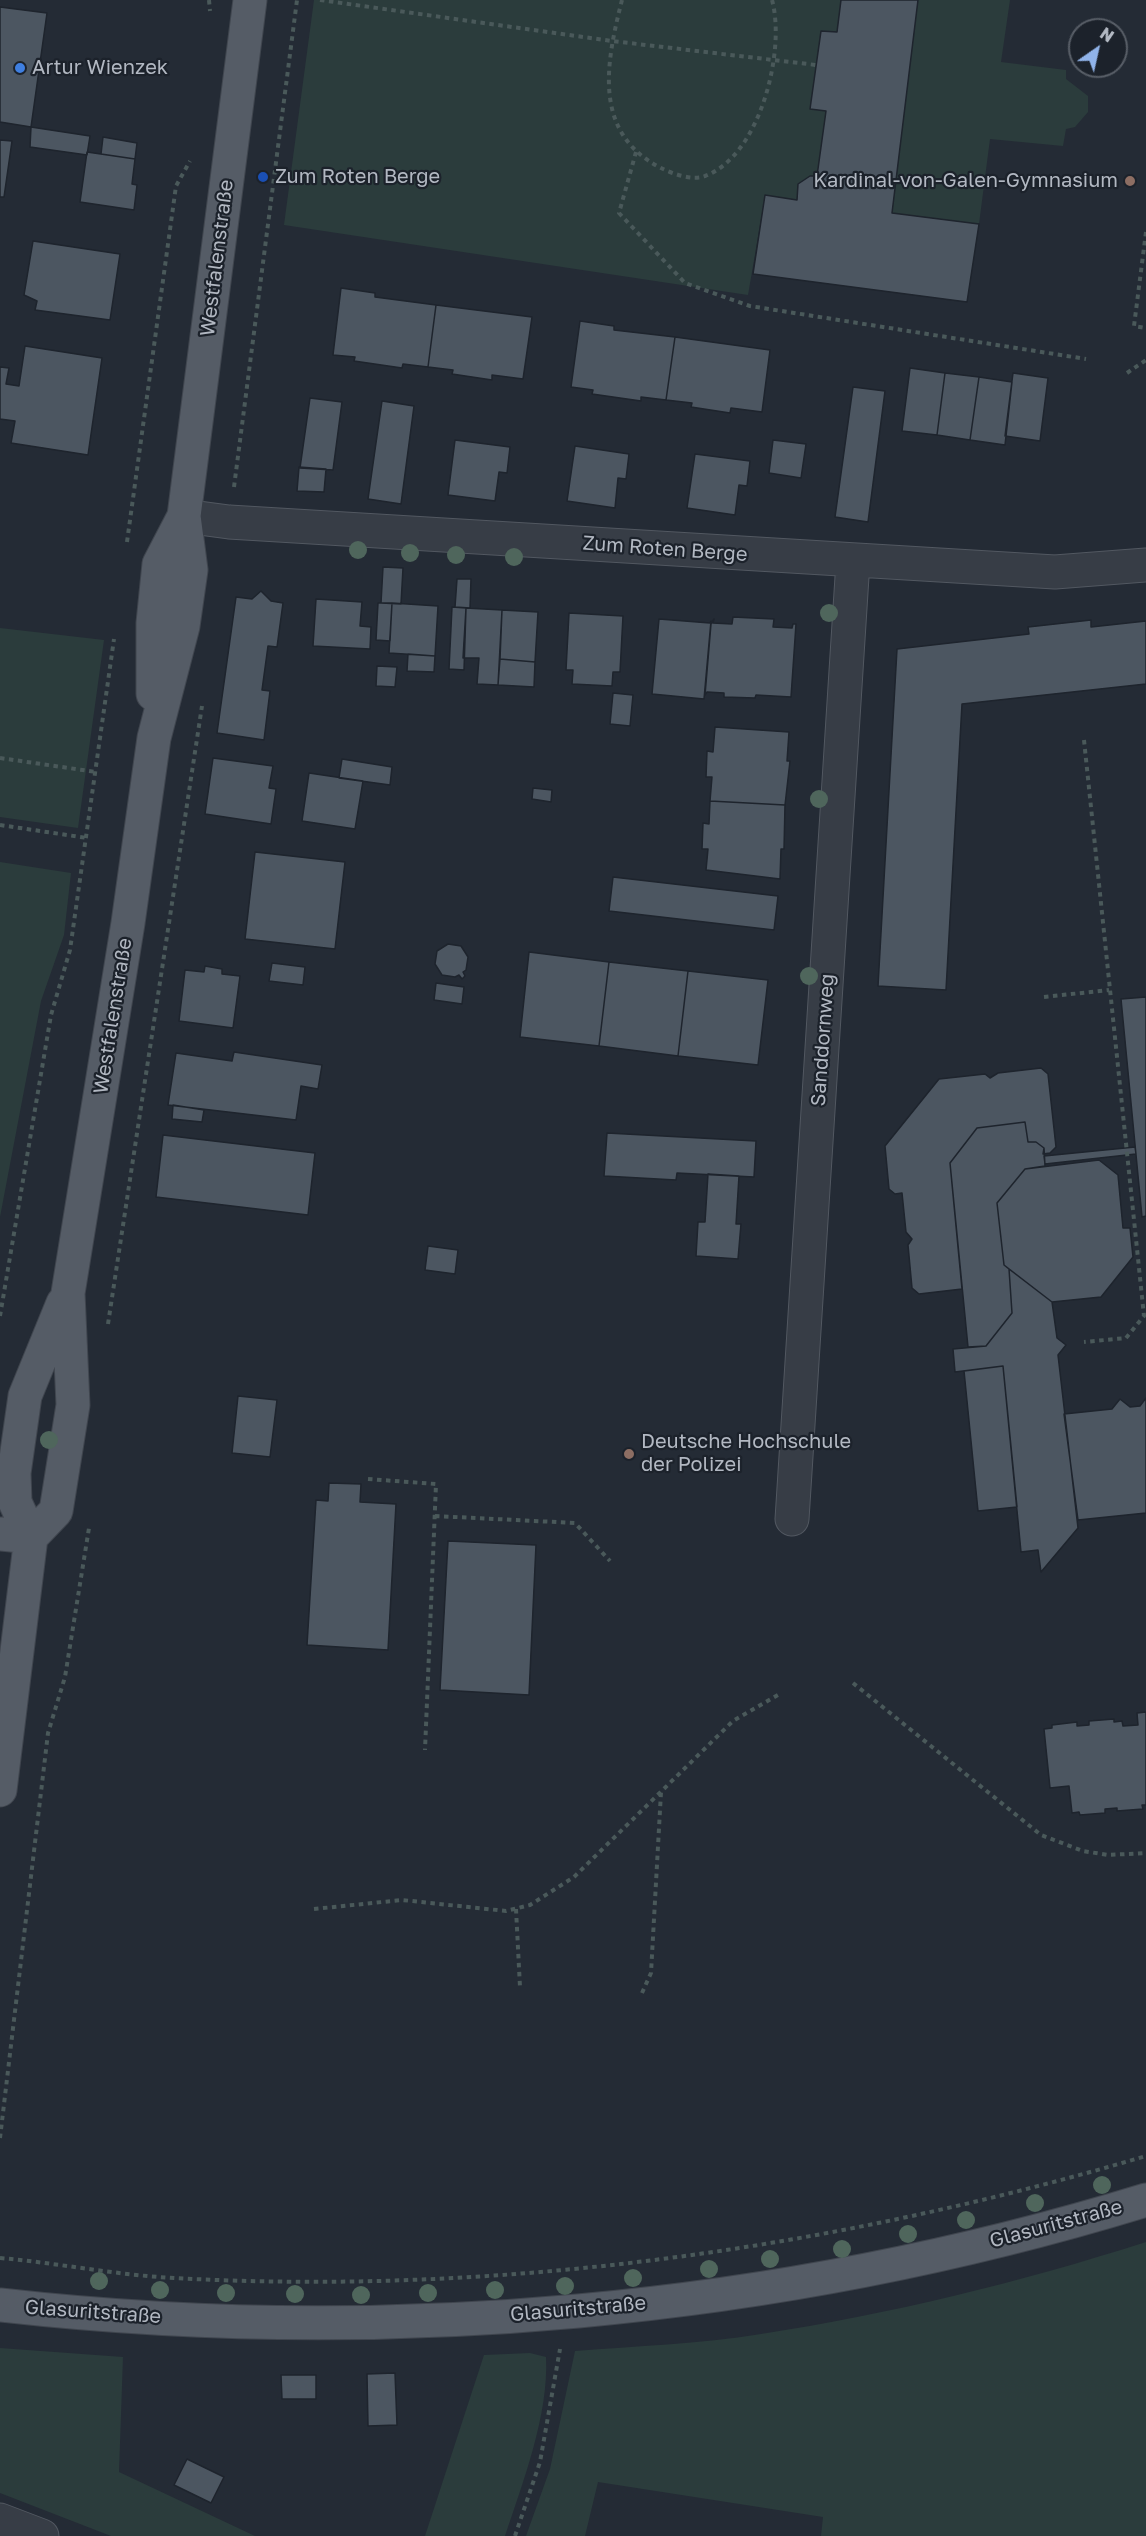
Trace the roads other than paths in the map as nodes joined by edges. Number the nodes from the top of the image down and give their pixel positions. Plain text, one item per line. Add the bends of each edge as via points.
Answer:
1 (250, 0) edge
2 (184, 516) junction
3 (853, 561) junction
4 (1146, 565) edge
5 (68, 1293) junction
6 (792, 1519) dead end
7 (16, 1535) edge
8 (12, 1595) edge
9 (0, 1790) edge
10 (1146, 2200) edge
11 (0, 2305) edge
12 (0, 2520) edge
13 (42, 2536) edge

1 - 2 main road, Westfalenstraße
2 - 3 street, Zum Roten Berge
2 - 5 main road, Westfalenstraße via 159,564 153,623 154,738
3 - 4 street, Zum Roten Berge via 1054,572
3 - 6 street, Sanddornweg
5 - 7 main road, Westfalenstraße via 25,1396 14,1473
5 - 7 main road, Westfalenstraße via 73,1405 56,1510
7 - 8 main road
8 - 9 main road
10 - 11 main road, Glasuritstraße via 954,2251 819,2278 561,2312 296,2322 85,2314
12 - 13 street

